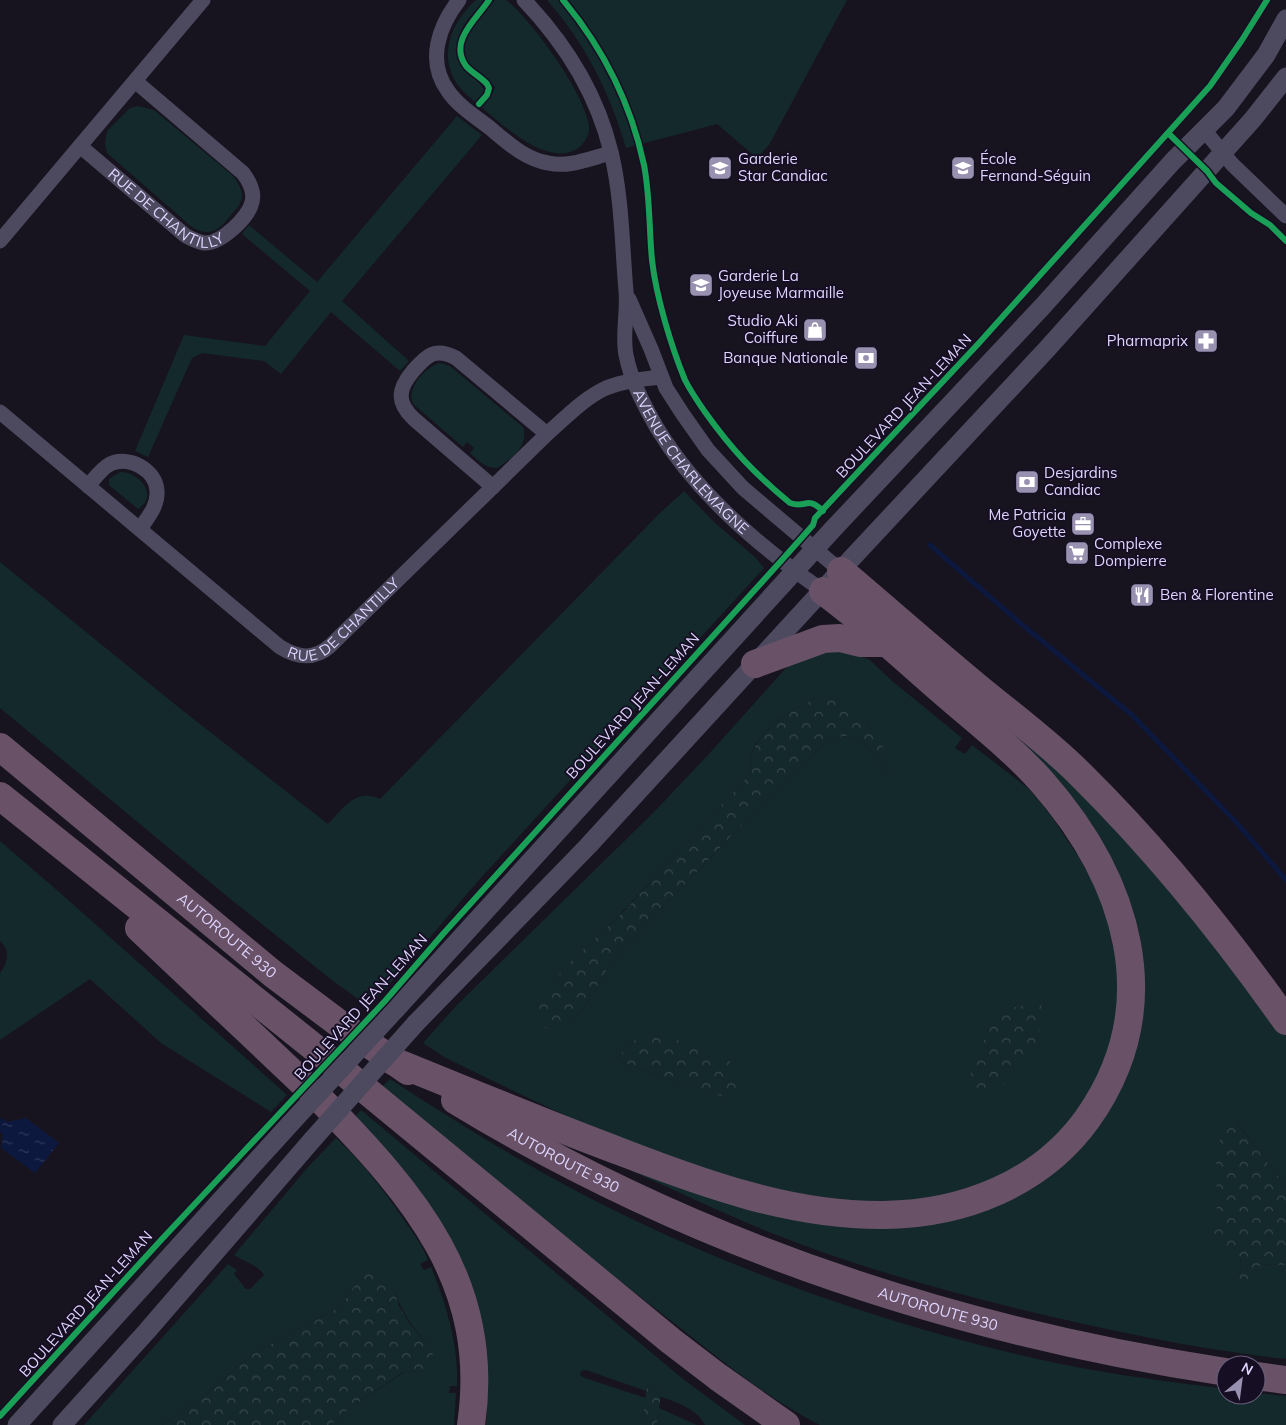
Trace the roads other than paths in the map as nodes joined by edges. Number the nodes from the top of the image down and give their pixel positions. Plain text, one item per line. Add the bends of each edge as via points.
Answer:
1 (203, 0) edge
2 (459, 0) edge
3 (524, 0) edge
4 (1286, 19) edge
5 (1286, 77) edge
6 (135, 81) junction
7 (1205, 131) junction
8 (80, 146) junction
9 (611, 153) junction
10 (1223, 153) junction
11 (1286, 216) edge
12 (0, 241) edge
13 (626, 293) junction
14 (661, 377) junction
15 (634, 380) junction
16 (0, 412) edge
17 (547, 434) junction
18 (88, 486) junction
19 (493, 487) junction
20 (140, 529) junction
21 (815, 549) junction
22 (796, 572) junction
23 (832, 581) junction
24 (886, 643) junction
25 (755, 664) junction
26 (0, 747) edge
27 (0, 796) edge
28 (1286, 1021) edge
29 (393, 1061) junction
30 (1216, 1370) edge
31 (1266, 1377) edge
32 (1286, 1380) edge
33 (17, 1425) edge
34 (62, 1425) edge
35 (471, 1425) edge
36 (786, 1425) edge

1 - 6 street
2 - 9 street via 443,24 437,50 441,78 456,100 535,160 561,164
3 - 9 street, AVENUE CHARLEMAGNE via 555,36 580,73 599,115
4 - 7 street, BOULEVARD JEAN-LEMAN via 1259,65
5 - 10 street
6 - 8 street
6 - 8 street, RUE DE CHANTILLY via 243,173 253,195 248,211 228,234 219,239 203,243 192,239
7 - 10 street
7 - 21 street, BOULEVARD JEAN-LEMAN via 1173,161
8 - 12 street
9 - 13 street, AVENUE CHARLEMAGNE via 619,201
10 - 11 street
10 - 23 street
13 - 14 street, AVENUE CHARLEMAGNE
13 - 15 street, AVENUE CHARLEMAGNE via 626,353
14 - 15 street, RUE DE CHANTILLY
14 - 21 street, AVENUE CHARLEMAGNE via 670,396 727,472
15 - 17 street, RUE DE CHANTILLY via 597,393
15 - 22 street, AVENUE CHARLEMAGNE via 647,412 688,473 730,516
16 - 18 street, RUE DE CHANTILLY
17 - 19 street, RUE DE CHANTILLY
17 - 19 street via 456,358 437,352 422,360 402,387 406,410
18 - 20 street, RUE DE CHANTILLY
18 - 20 street via 116,462 126,461 145,469 153,477 157,491 154,509
19 - 20 street, RUE DE CHANTILLY via 330,646 307,657 280,647
21 - 22 street, BOULEVARD JEAN-LEMAN
21 - 23 street, AVENUE CHARLEMAGNE
22 - 23 street, AVENUE CHARLEMAGNE
22 - 33 street, BOULEVARD JEAN-LEMAN, bridge
23 - 24 highway
23 - 25 street
23 - 28 highway via 1054,751 1096,790 1200,905
24 - 25 highway via 823,639
24 - 29 highway via 1040,780 1090,850 1119,913 1132,988 1121,1051 1108,1084 1089,1117 1045,1163 996,1193 957,1206 883,1215 817,1210 742,1194 684,1176
25 - 34 street, bridge via 556,880 416,1024
26 - 29 highway, AUTOROUTE 930 via 273,974
27 - 35 highway via 322,1101 363,1143 406,1195 440,1245 466,1314 474,1373
27 - 36 highway via 316,1049 670,1341
29 - 30 highway, AUTOROUTE 930 via 485,1118 592,1177 692,1224 798,1266 893,1298 1008,1330 1118,1354
31 - 32 highway

